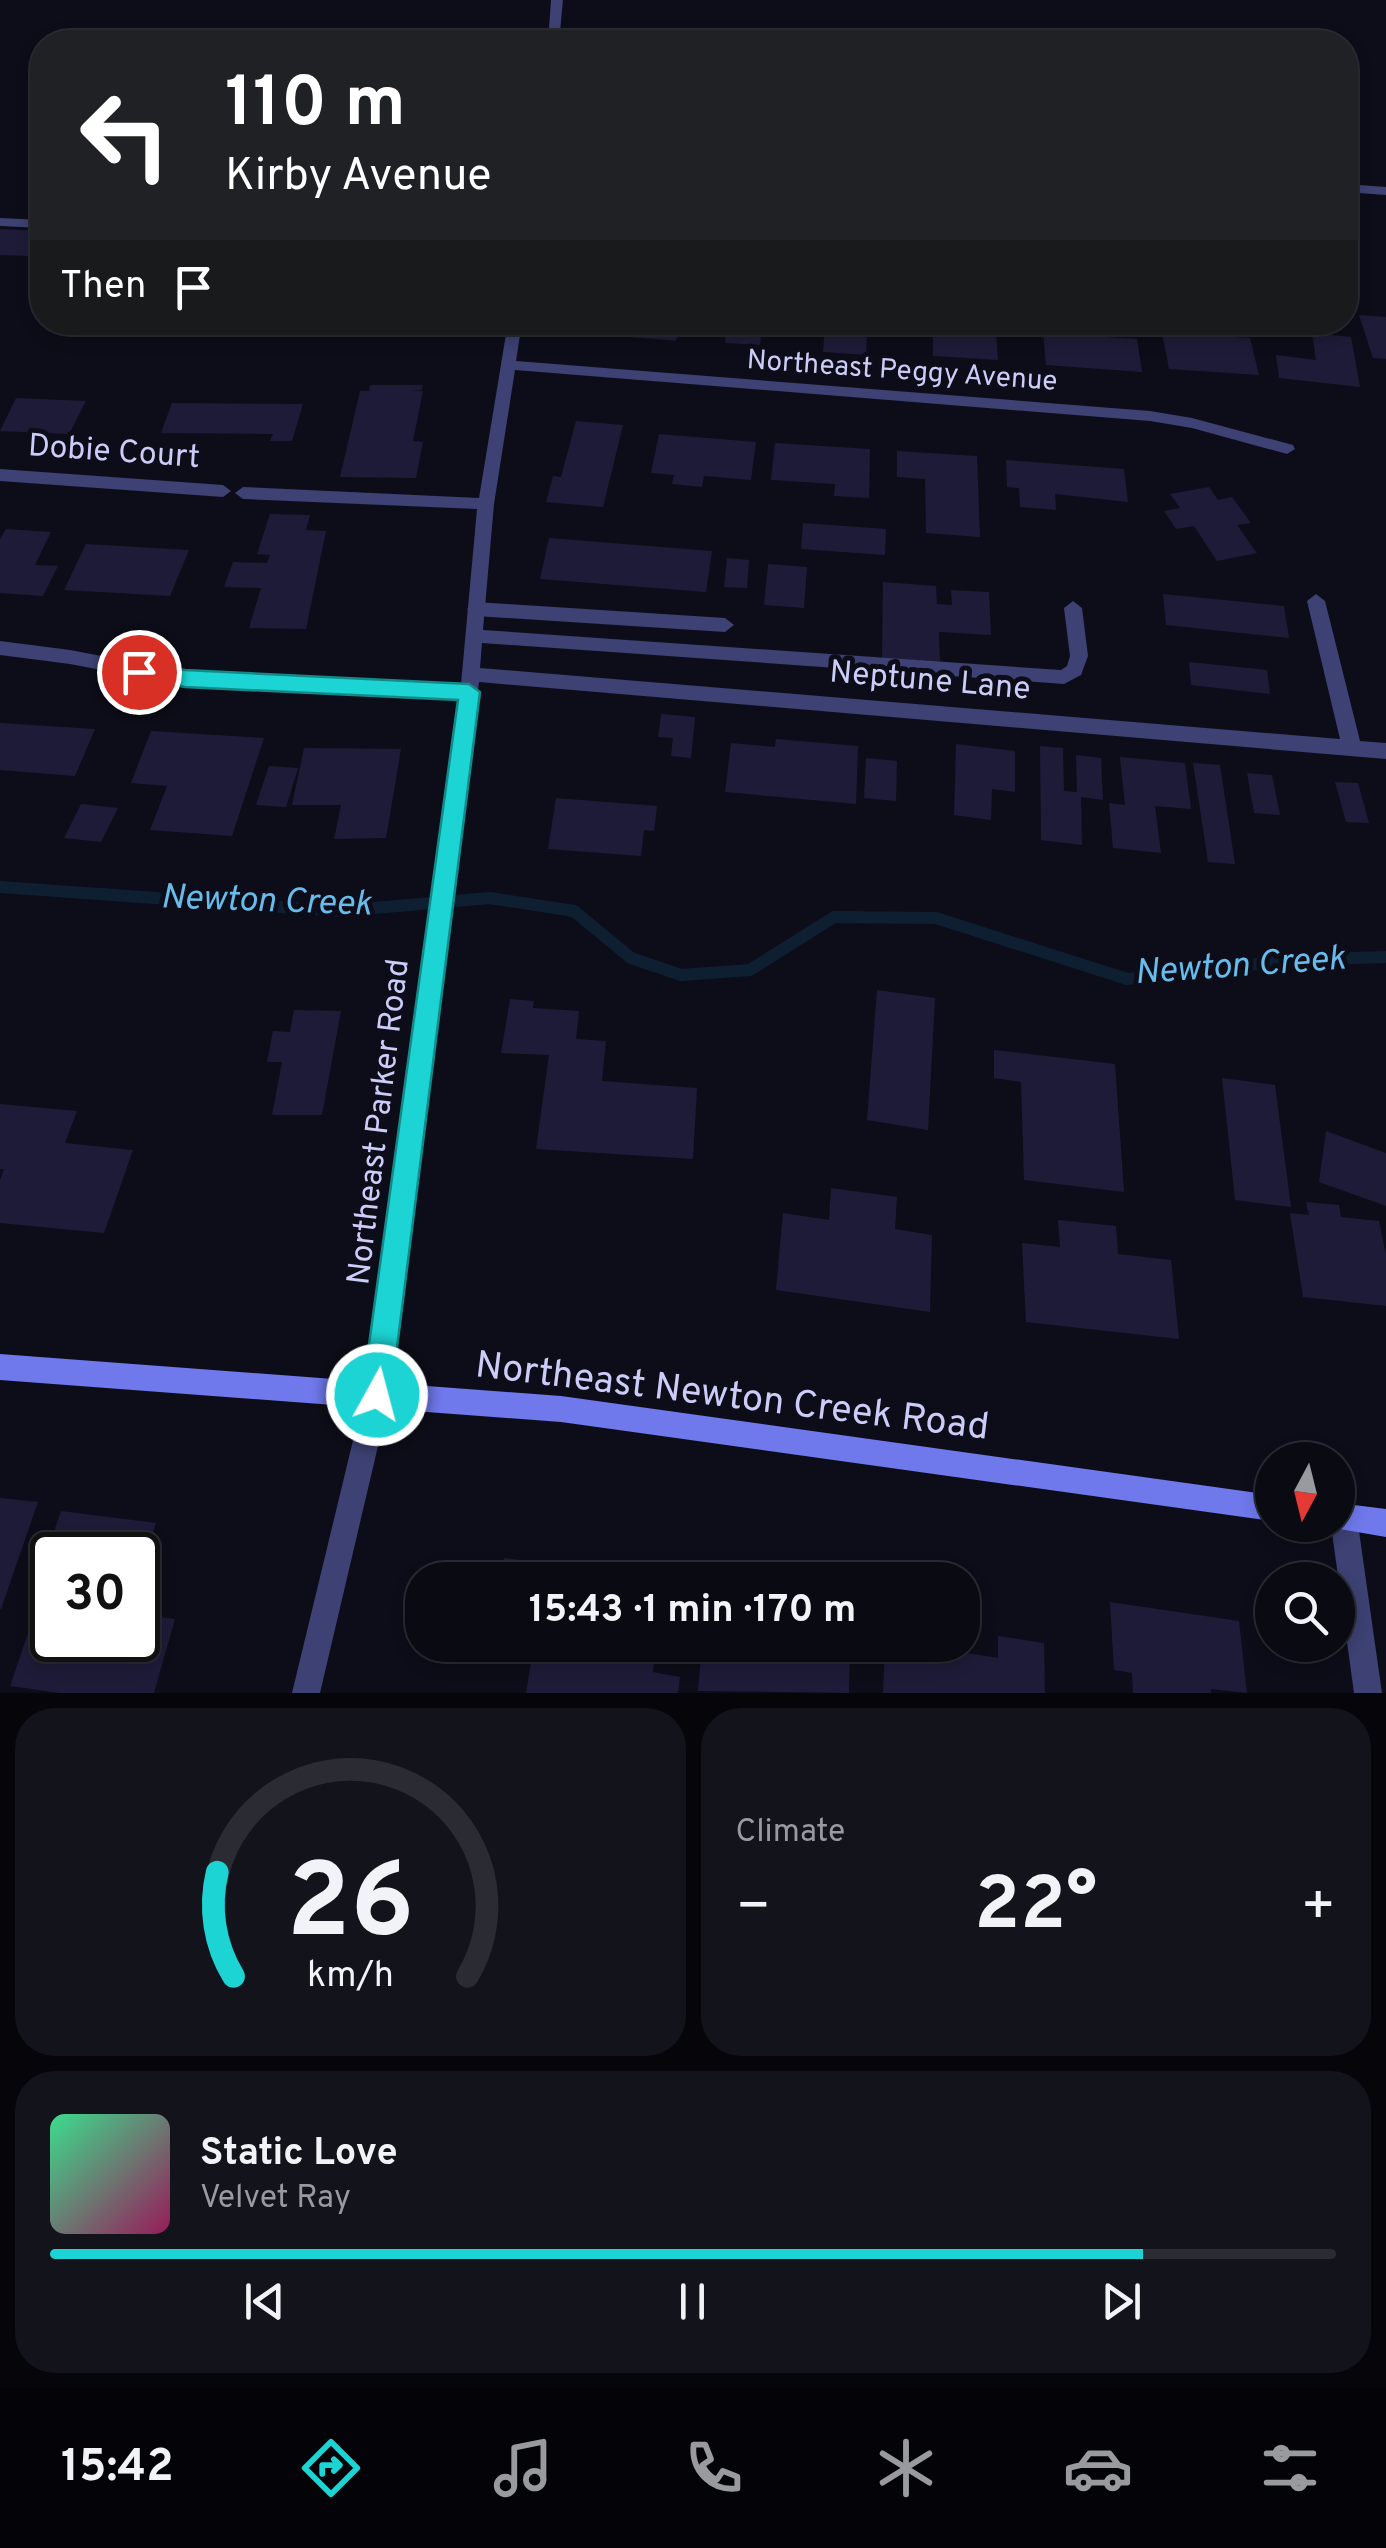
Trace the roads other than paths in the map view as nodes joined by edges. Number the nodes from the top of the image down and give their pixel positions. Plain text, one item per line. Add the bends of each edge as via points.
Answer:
1 (558, 0) edge
2 (555, 30) edge
3 (1358, 189) edge
4 (1386, 191) edge
5 (0, 222) edge
6 (30, 223) edge
7 (513, 335) edge
8 (510, 364) junction
9 (1286, 448) dead end
10 (0, 476) edge
11 (223, 492) dead end
12 (243, 493) dead end
13 (486, 504) junction
14 (1316, 601) dead end
15 (1073, 608) dead end
16 (476, 609) junction
17 (725, 626) dead end
18 (474, 636) junction
19 (0, 648) edge
20 (470, 683) junction
21 (1352, 748) junction
22 (1386, 751) edge
23 (0, 1367) edge
24 (377, 1395) junction
25 (1255, 1506) edge
26 (1355, 1519) edge
27 (1386, 1523) edge
28 (1344, 1542) edge
29 (306, 1693) edge
30 (1368, 1693) edge

1 - 2 street
3 - 4 street
5 - 6 street
7 - 8 street, Northeast Parker Road
8 - 9 street, Northeast Peggy Avenue via 1150,416
8 - 13 street, Northeast Parker Road
10 - 11 street, Dobie Court
12 - 13 street
13 - 16 street, Northeast Parker Road
14 - 21 street
15 - 18 street via 1079,656 1064,677
16 - 17 street
16 - 18 street, Northeast Parker Road
18 - 20 street, Northeast Parker Road
19 - 20 street, Neptune Lane via 88,657 185,678
20 - 21 street, Neptune Lane
20 - 24 street, Northeast Parker Road
21 - 22 street, Neptune Lane
23 - 24 street, Northeast Newton Creek Road
24 - 25 street, Northeast Newton Creek Road via 561,1409
24 - 29 street, Northeast Parker Road
26 - 27 street
28 - 30 street

